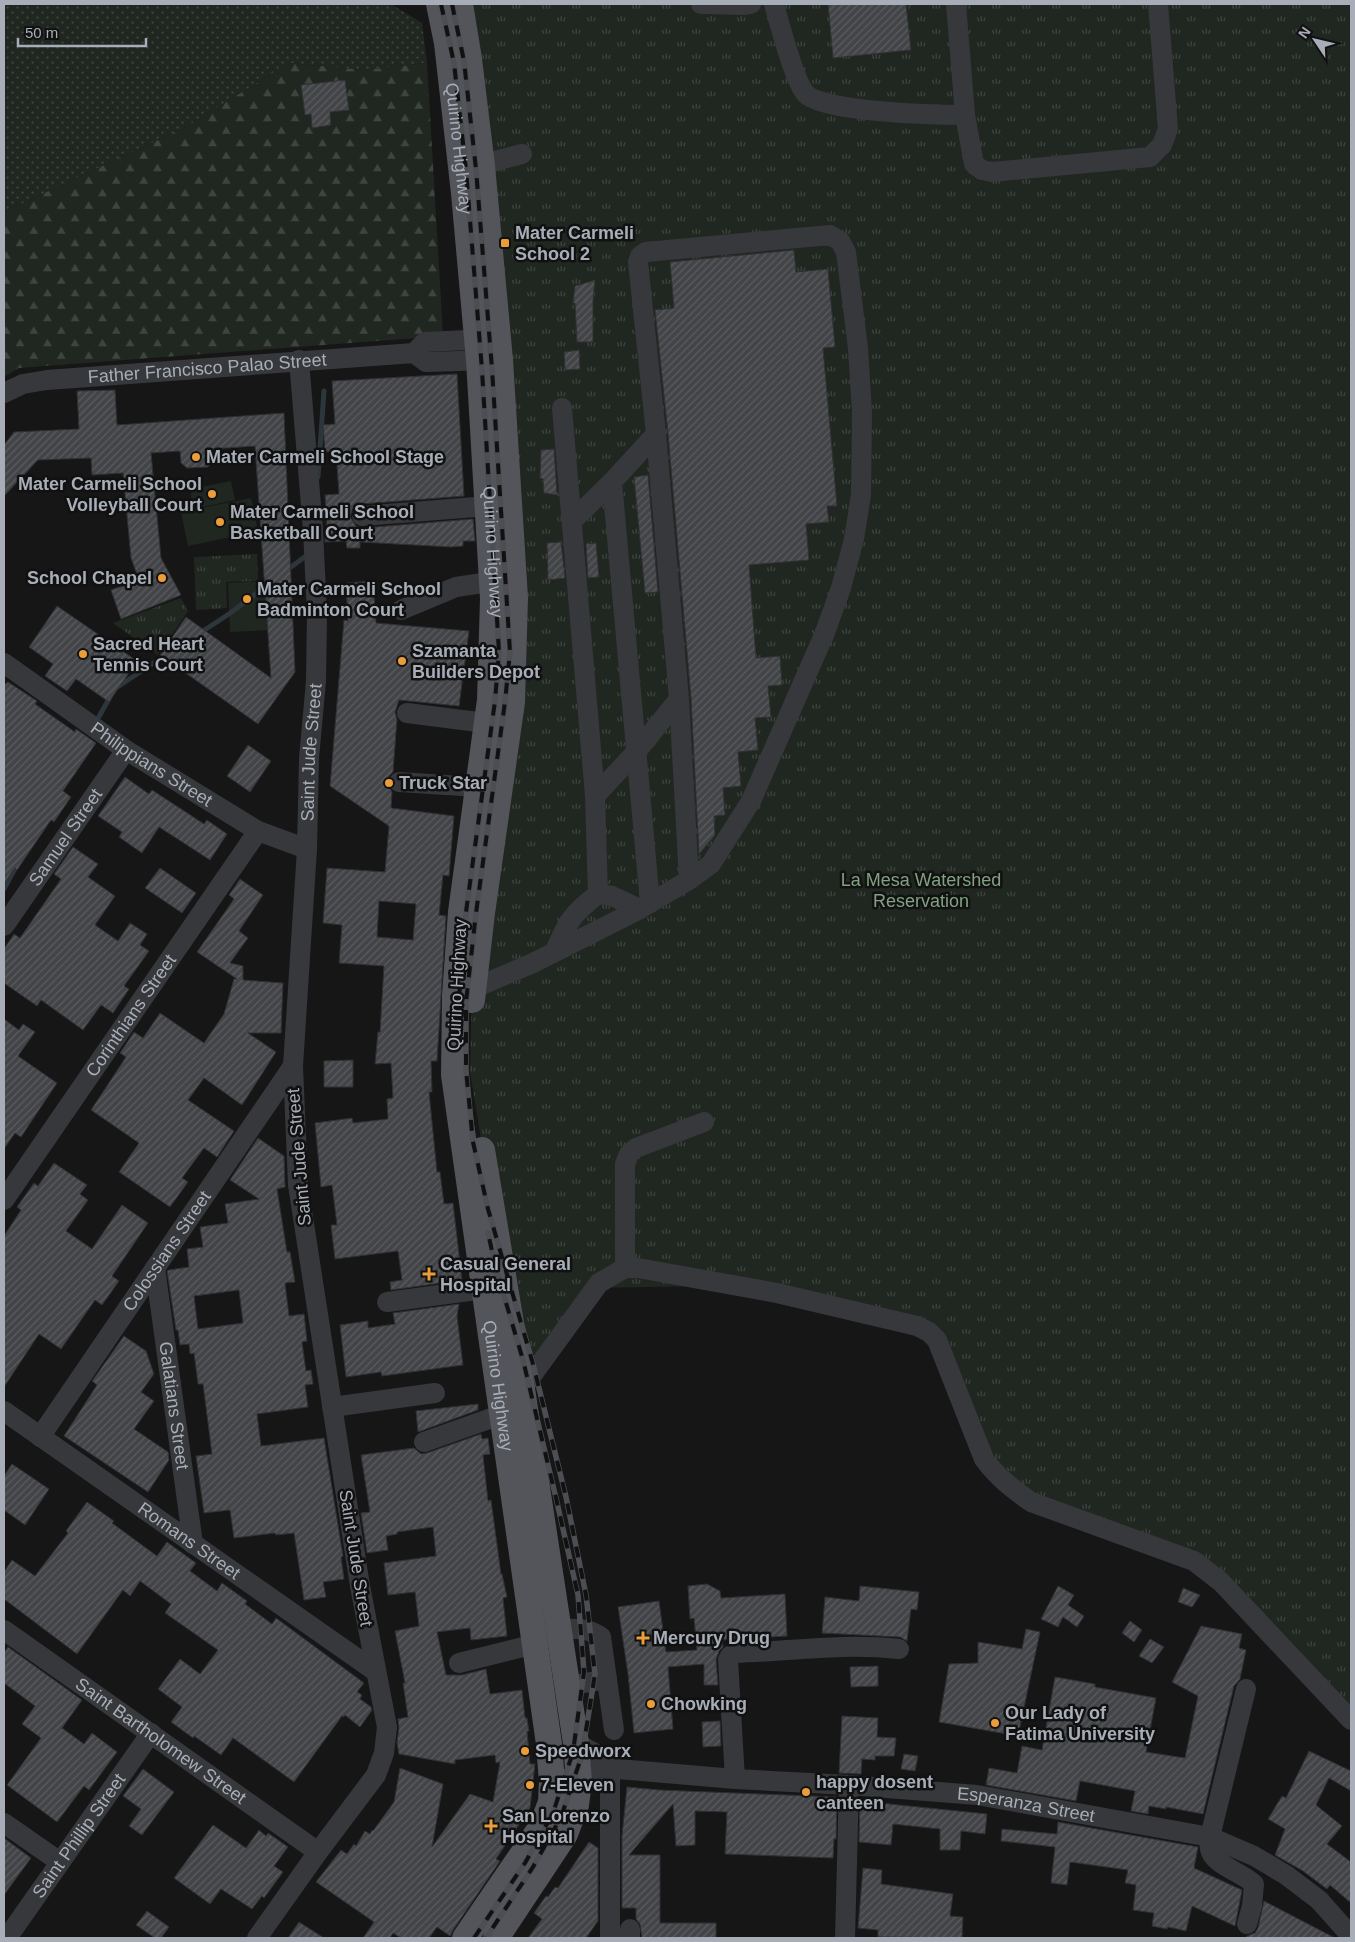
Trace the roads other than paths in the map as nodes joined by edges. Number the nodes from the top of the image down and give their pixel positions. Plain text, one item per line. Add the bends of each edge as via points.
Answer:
1 (701, 4) edge
2 (751, 4) edge
3 (774, 4) edge
4 (956, 4) edge
5 (1158, 4) edge
6 (454, 5) edge
7 (965, 115) junction
8 (522, 154) dead end
9 (472, 168) junction
10 (488, 350) junction
11 (299, 360) junction
12 (4, 392) edge
13 (562, 408) dead end
14 (656, 434) junction
15 (612, 482) junction
16 (488, 506) junction
17 (362, 516) dead end
18 (573, 520) junction
19 (492, 571) junction
20 (401, 610) dead end
21 (4, 663) edge
22 (678, 699) junction
23 (407, 713) dead end
24 (486, 723) junction
25 (126, 750) junction
26 (637, 751) junction
27 (399, 782) dead end
28 (478, 787) junction
29 (595, 796) junction
30 (258, 831) junction
31 (307, 848) junction
32 (689, 880) junction
33 (598, 894) junction
34 (645, 906) junction
35 (4, 926) edge
36 (555, 951) junction
37 (464, 993) junction
38 (293, 1066) junction
39 (704, 1122) dead end
40 (4, 1200) edge
41 (156, 1268) junction
42 (624, 1268) junction
43 (484, 1289) junction
44 (387, 1302) dead end
45 (435, 1392) dead end
46 (508, 1399) junction
47 (332, 1408) junction
48 (4, 1411) edge
49 (40, 1437) junction
50 (424, 1442) dead end
51 (193, 1544) junction
52 (559, 1629) junction
53 (4, 1630) edge
54 (535, 1644) junction
55 (899, 1649) dead end
56 (459, 1663) dead end
57 (375, 1671) junction
58 (607, 1679) junction
59 (568, 1686) junction
60 (1246, 1689) dead end
61 (1351, 1720) edge
62 (614, 1730) dead end
63 (151, 1733) junction
64 (576, 1743) junction
65 (608, 1768) junction
66 (735, 1780) junction
67 (579, 1781) junction
68 (552, 1782) junction
69 (849, 1785) junction
70 (4, 1823) edge
71 (1210, 1837) junction
72 (318, 1852) junction
73 (60, 1862) junction
74 (1247, 1924) dead end
75 (1351, 1936) edge
76 (7, 1938) edge
77 (257, 1938) edge
78 (465, 1938) edge
79 (496, 1938) edge
80 (610, 1938) edge
81 (845, 1938) edge

1 - 2 street
3 - 7 street via 799,83 806,95 820,102 857,109
4 - 7 street
5 - 7 street via 1168,130 1162,145 1150,158 992,172 982,170 974,164
6 - 9 main road, Quirino Highway via 470,59
8 - 9 street
9 - 10 main road, Quirino Highway
10 - 11 street, Father Francisco Palao Street via 425,342 414,353
10 - 16 main road, Quirino Highway
10 - 37 main road, Quirino Highway via 515,598 514,652 512,702
11 - 12 street, Father Francisco Palao Street via 47,380 23,384
11 - 31 street, Saint Jude Street via 317,614
13 - 18 street
14 - 15 street
14 - 22 street
14 - 32 street via 638,262 640,256 646,252 830,235 840,241 846,252 862,412 861,494 854,539 824,635 751,801 711,864
15 - 18 street
15 - 26 street
16 - 17 street
16 - 19 main road, Quirino Highway
18 - 29 street
19 - 20 street via 489,582 456,588
19 - 24 main road, Quirino Highway via 492,651
21 - 25 street, Philippians Street
22 - 26 street
22 - 32 street
23 - 24 street
24 - 28 main road, Quirino Highway
25 - 30 street, Philippians Street
25 - 35 street, Samuel Street
26 - 29 street
26 - 34 street
27 - 28 street
28 - 37 main road, Quirino Highway via 461,912
29 - 33 street
30 - 31 street, Philippians Street
30 - 40 street, Corinthians Street
31 - 38 street, Saint Jude Street
32 - 34 street
33 - 34 street
33 - 36 street via 570,918
34 - 36 street
36 - 37 street
37 - 43 main road, Quirino Highway via 454,1075
37 - 46 main road, Quirino Highway via 473,1100
38 - 41 street, Colossians Street
38 - 47 street, Saint Jude Street via 298,1185
39 - 42 street via 636,1148 629,1154 625,1164
41 - 49 street, Colossians Street
41 - 51 street, Galatians Street
42 - 46 street via 599,1283
42 - 61 street via 777,1293 917,1326 929,1332 937,1340 984,1459 993,1472 1031,1502 1194,1561 1221,1582
43 - 44 street
43 - 46 main road, Quirino Highway
45 - 47 street
46 - 50 street
46 - 52 main road, Quirino Highway
46 - 54 main road, Quirino Highway
47 - 57 street, Saint Jude Street
48 - 49 street, Romans Street
49 - 51 street, Romans Street
51 - 57 street, Romans Street
52 - 58 street via 584,1629 601,1637
52 - 59 main road, Quirino Highway
53 - 63 street, Saint Bartholomew Street
54 - 56 street
54 - 68 main road, Quirino Highway
55 - 66 street via 838,1646 730,1656
57 - 72 street, Saint Jude Street via 386,1726 384,1753 376,1775
58 - 59 street
58 - 62 street
59 - 64 main road, Quirino Highway
60 - 71 street
63 - 72 street, Saint Bartholomew Street
63 - 73 street, Saint Phillip Street
64 - 65 street via 593,1752
64 - 67 main road, Quirino Highway
65 - 66 street, Esperanza Street
65 - 67 street via 592,1778
65 - 80 street
66 - 69 street, Esperanza Street
67 - 68 street
67 - 79 main road, Quirino Highway via 576,1806 566,1834
68 - 78 main road, Quirino Highway via 542,1826
69 - 71 street, Esperanza Street via 977,1796
69 - 81 street
70 - 73 street
71 - 74 street via 1210,1851 1215,1859 1254,1884
71 - 75 street, Esperanza Street via 1254,1856 1286,1875 1319,1900
72 - 77 street, Saint Jude Street
73 - 76 street, Saint Phillip Street

